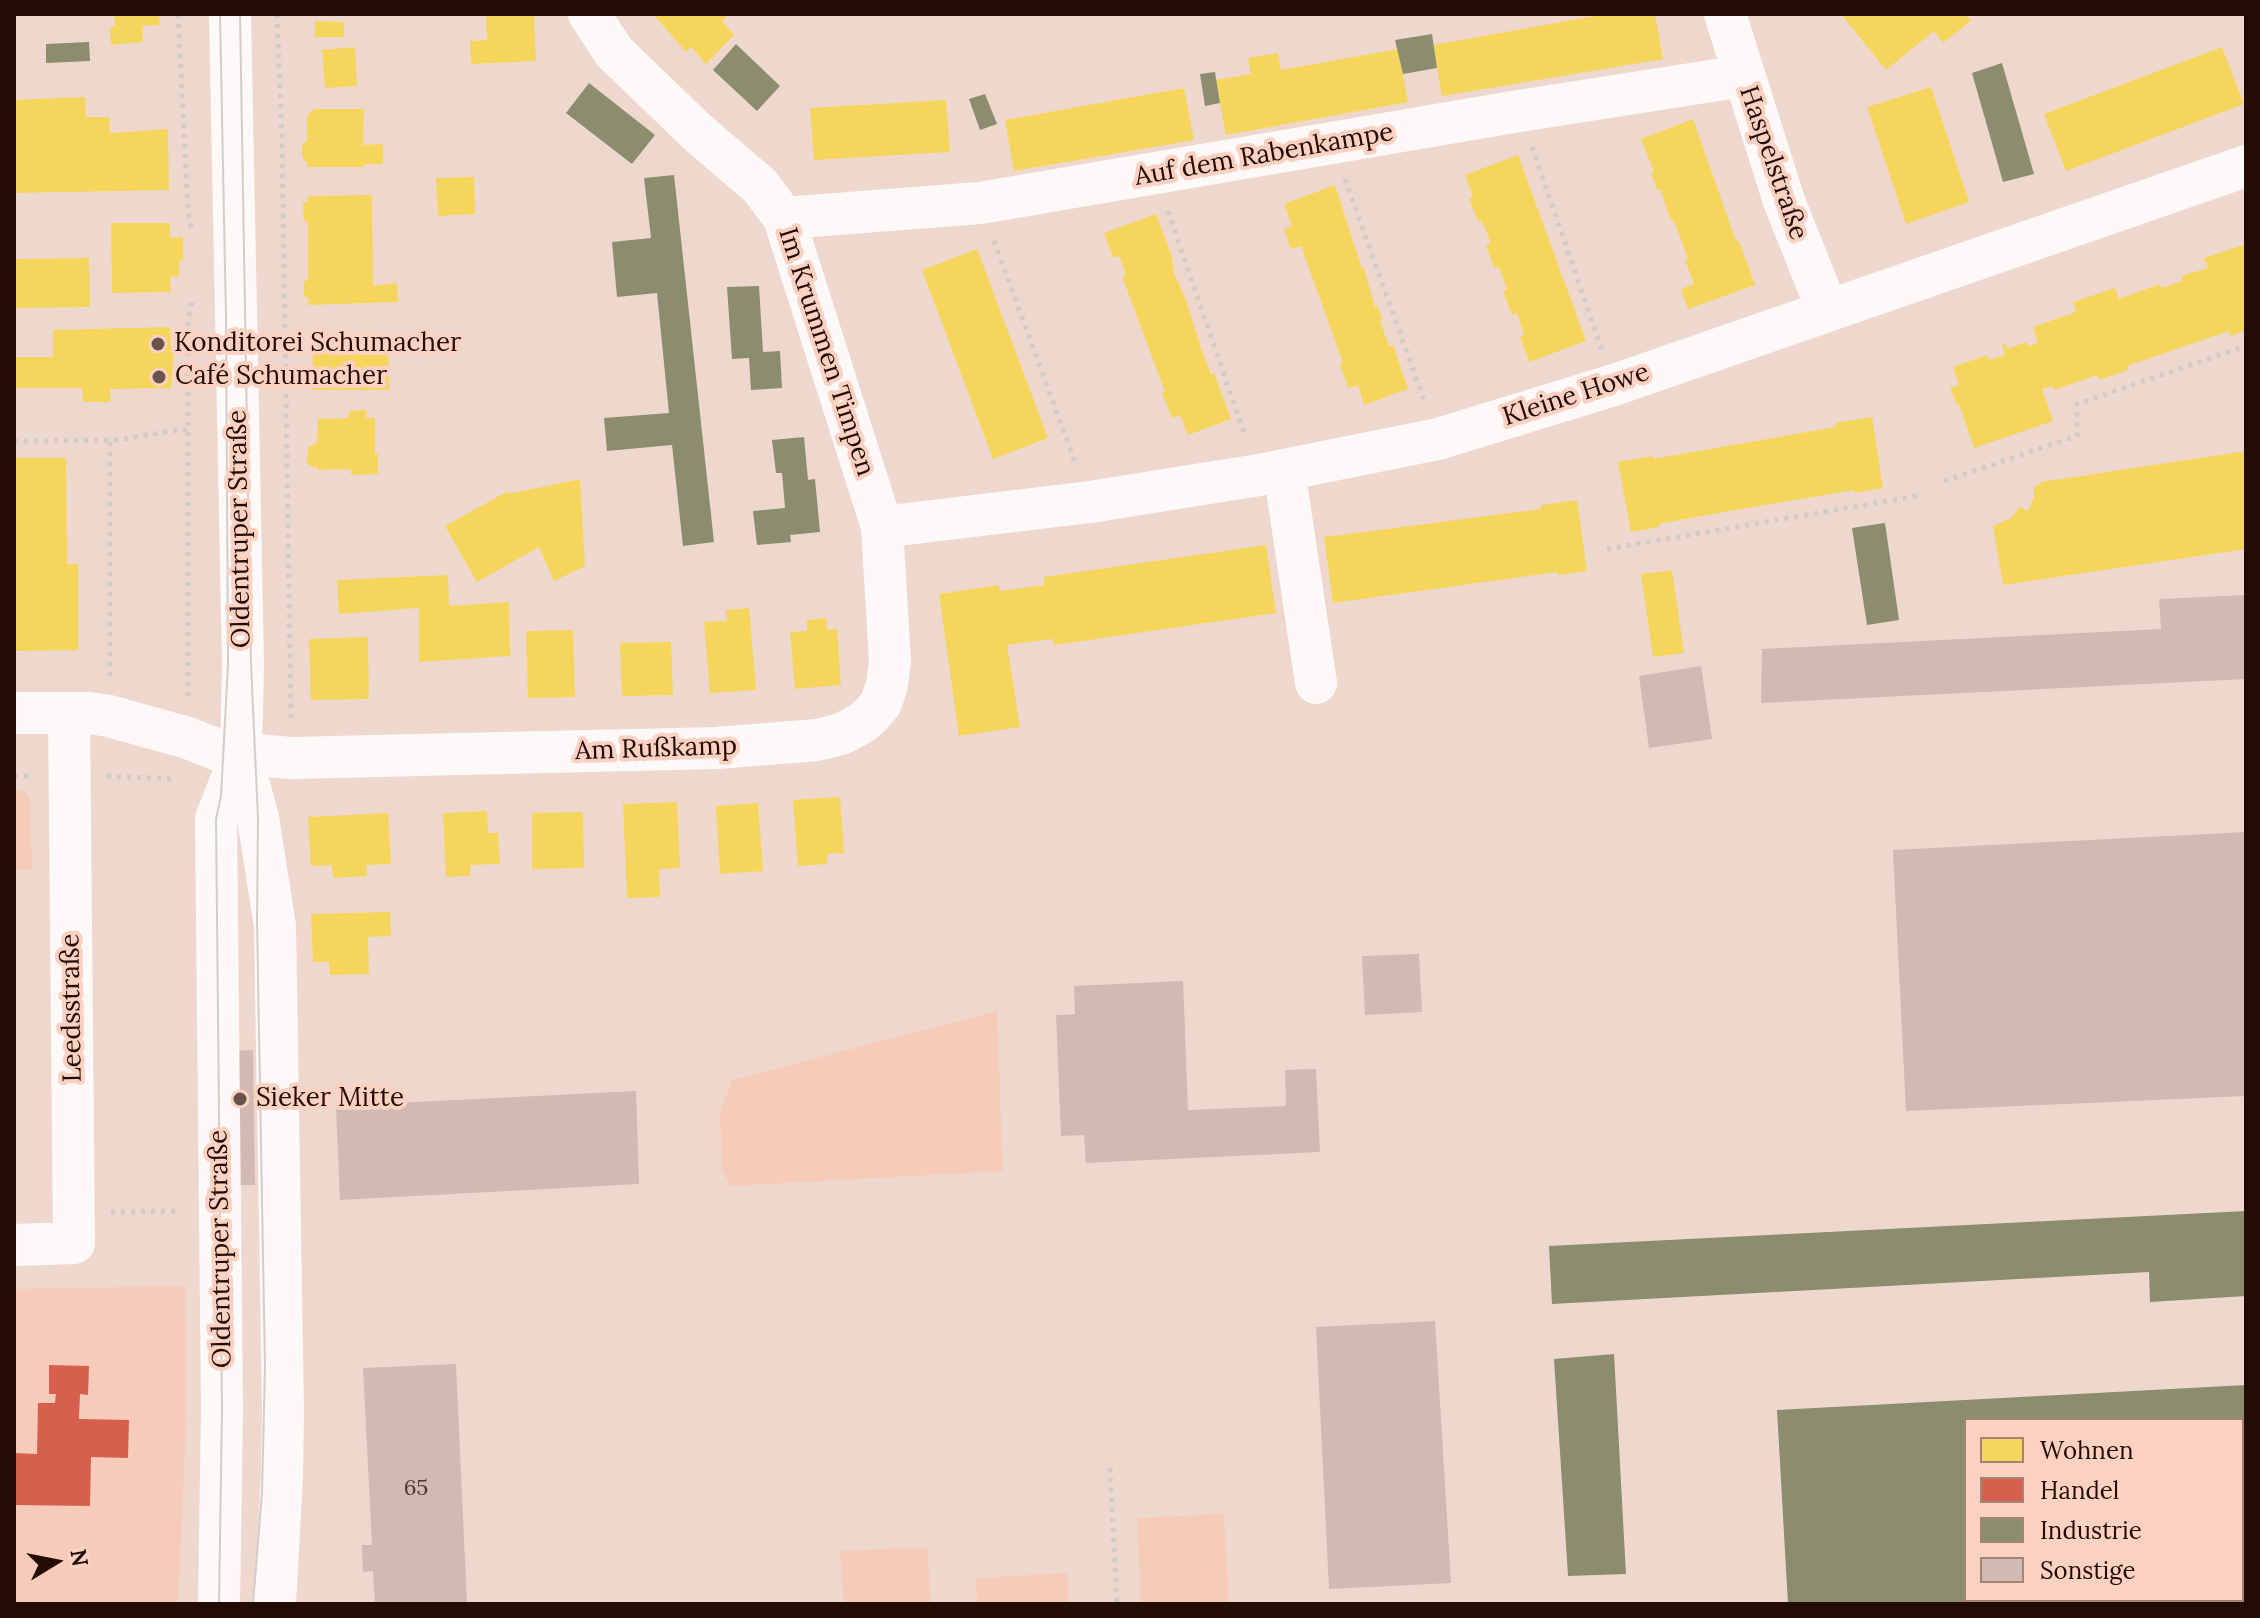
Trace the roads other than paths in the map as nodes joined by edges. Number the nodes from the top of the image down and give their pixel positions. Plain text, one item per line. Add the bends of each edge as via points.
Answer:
1 (230, 14) edge
2 (589, 14) edge
3 (1725, 14) edge
4 (1743, 76) junction
5 (2246, 166) edge
6 (784, 218) junction
7 (1827, 309) junction
8 (1271, 473) junction
9 (882, 527) junction
10 (1316, 683) dead end
11 (14, 713) edge
12 (69, 713) junction
13 (241, 755) junction
14 (14, 1245) edge
15 (219, 1604) edge
16 (275, 1604) edge

1 - 13 street, Oldentruper Straße
2 - 6 street, Im Krummen Timpen via 614,52 760,186
3 - 4 street, Haspelstraße
4 - 6 street, Auf dem Rabenkampe via 980,203
4 - 7 street, Haspelstraße
5 - 7 street, Kleine Howe
6 - 9 street, Im Krummen Timpen
7 - 8 street, Kleine Howe via 1614,385 1438,439
8 - 9 street, Kleine Howe
8 - 10 street
9 - 13 street, Am Rußkamp via 887,685 872,714 841,734 717,748
11 - 12 street, Am Rußkamp
12 - 13 street, Am Rußkamp via 109,716
12 - 14 street, Leedsstraße via 74,1243
13 - 15 street, Oldentruper Straße via 216,819
13 - 16 street, Oldentruper Straße via 258,818 275,926 283,1412

